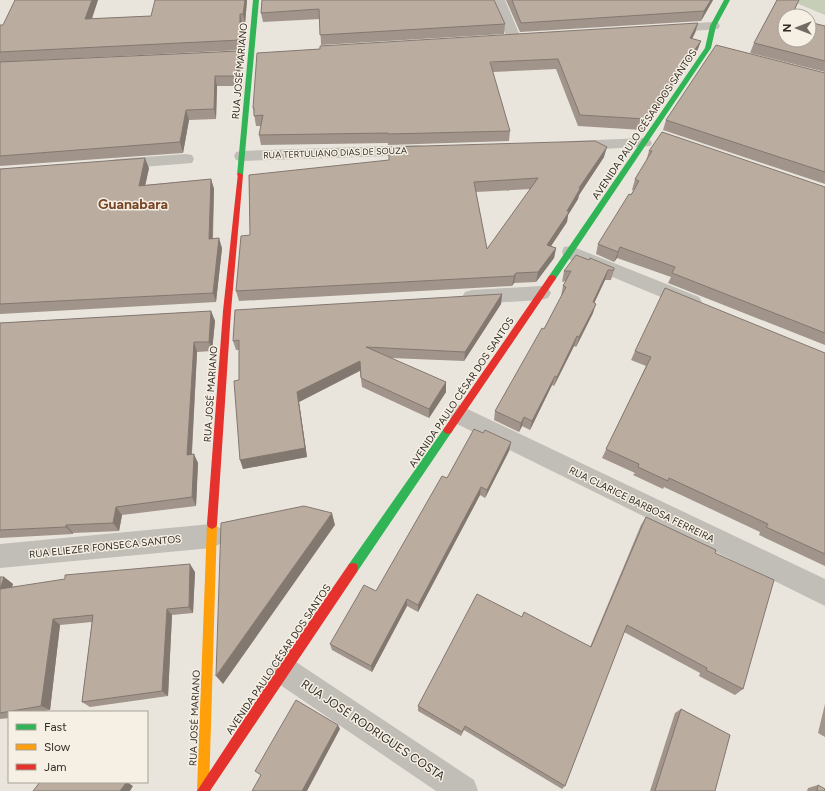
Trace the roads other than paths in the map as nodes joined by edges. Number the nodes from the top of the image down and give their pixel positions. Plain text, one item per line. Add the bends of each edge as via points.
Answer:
1 (256, 0) edge
2 (498, 0) edge
3 (727, 0) edge
4 (713, 26) junction
5 (650, 30) edge
6 (530, 37) edge
7 (514, 38) junction
8 (498, 39) edge
9 (252, 54) junction
10 (268, 54) edge
11 (236, 55) edge
12 (654, 138) junction
13 (559, 146) edge
14 (432, 150) edge
15 (242, 156) junction
16 (186, 159) dead end
17 (101, 165) edge
18 (571, 252) junction
19 (541, 293) junction
20 (454, 298) edge
21 (709, 309) edge
22 (459, 414) junction
23 (211, 536) junction
24 (0, 556) edge
25 (825, 593) edge
26 (283, 670) junction
27 (203, 791) edge
28 (463, 791) edge

1 - 9 street, RUA JOSÉ MARIANO
2 - 7 street
3 - 4 street, AVENIDA PAULO CÉSAR DOS SANTOS
4 - 5 street
4 - 12 street, AVENIDA PAULO CÉSAR DOS SANTOS via 715,50
6 - 7 street
7 - 8 street
9 - 10 street
9 - 11 street
9 - 15 street, RUA JOSÉ MARIANO
12 - 13 street
12 - 18 street, AVENIDA PAULO CÉSAR DOS SANTOS
14 - 15 street, RUA TERTULIANO DIAS DE SOUZA
15 - 23 street, RUA JOSÉ MARIANO via 227,311
16 - 17 street
18 - 19 street, AVENIDA PAULO CÉSAR DOS SANTOS
18 - 21 street
19 - 20 street
19 - 22 street, AVENIDA PAULO CÉSAR DOS SANTOS
22 - 25 street, RUA CLARICE BARBOSA FERREIRA
22 - 26 street, AVENIDA PAULO CÉSAR DOS SANTOS
23 - 24 street, RUA ELIEZER FONSECA SANTOS
23 - 27 street, RUA JOSÉ MARIANO
26 - 27 street, AVENIDA PAULO CÉSAR DOS SANTOS
26 - 28 street, RUA JOSÉ RODRIGUES COSTA

